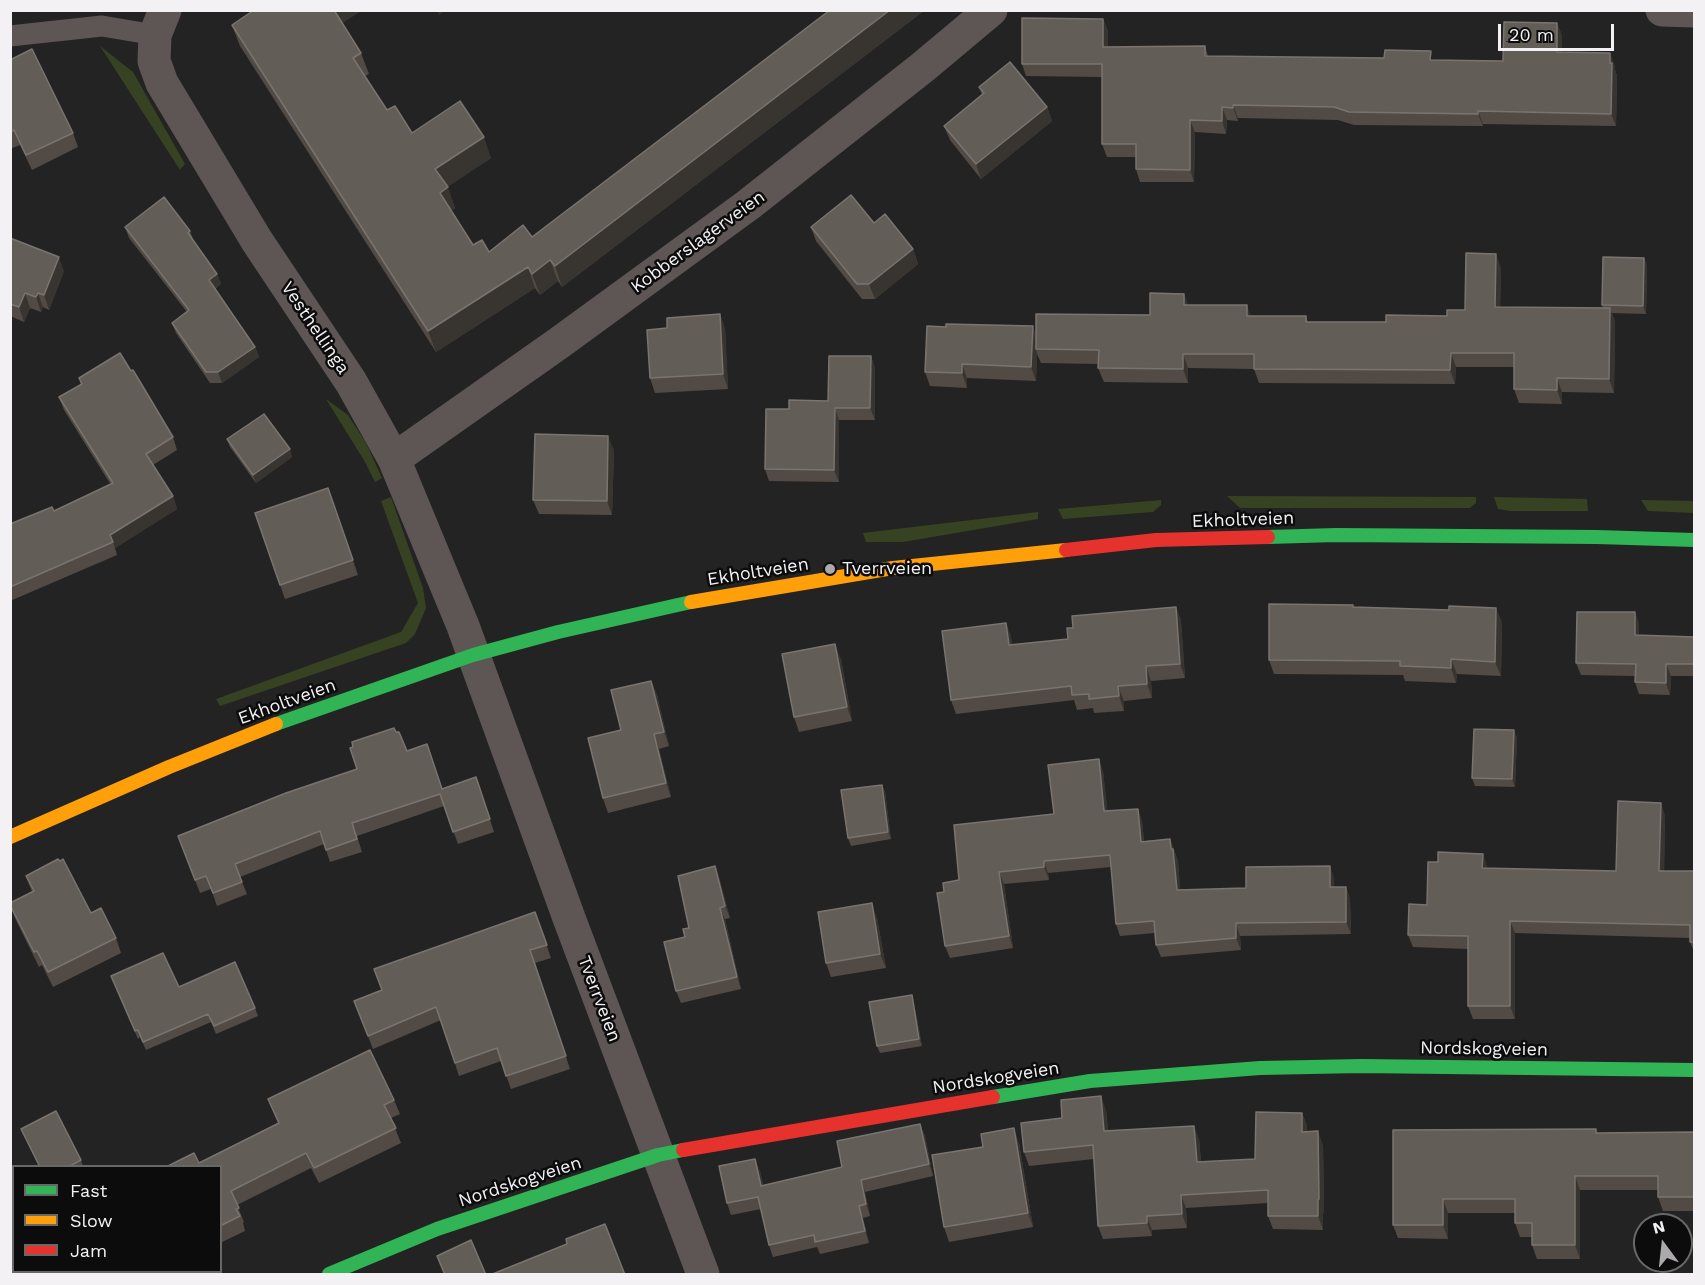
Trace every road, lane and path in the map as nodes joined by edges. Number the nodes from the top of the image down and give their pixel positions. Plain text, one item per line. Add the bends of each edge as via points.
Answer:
1 (991, 10) edge
2 (1662, 10) edge
3 (1695, 11) edge
4 (160, 23) edge
5 (10, 36) edge
6 (394, 459) junction
7 (1695, 540) edge
8 (473, 655) junction
9 (10, 837) edge
10 (1695, 1070) edge
11 (658, 1155) junction
12 (329, 1275) edge
13 (703, 1275) edge

1 - 6 street, Kobberslagerveien via 748,206
2 - 3 street
4 - 5 lane
4 - 6 street, Vesthellinga via 154,61 162,84 257,241 351,382
6 - 8 street, Vesthellinga
7 - 8 street, Ekholtveien via 1336,536 1156,540 893,568 695,601
8 - 9 street, Ekholtveien via 285,721
8 - 11 street, Tverrveien
10 - 11 street, Nordskogveien via 1350,1066 1260,1068 1090,1081
11 - 12 street, Nordskogveien via 437,1229
11 - 13 street, Tverrveien

